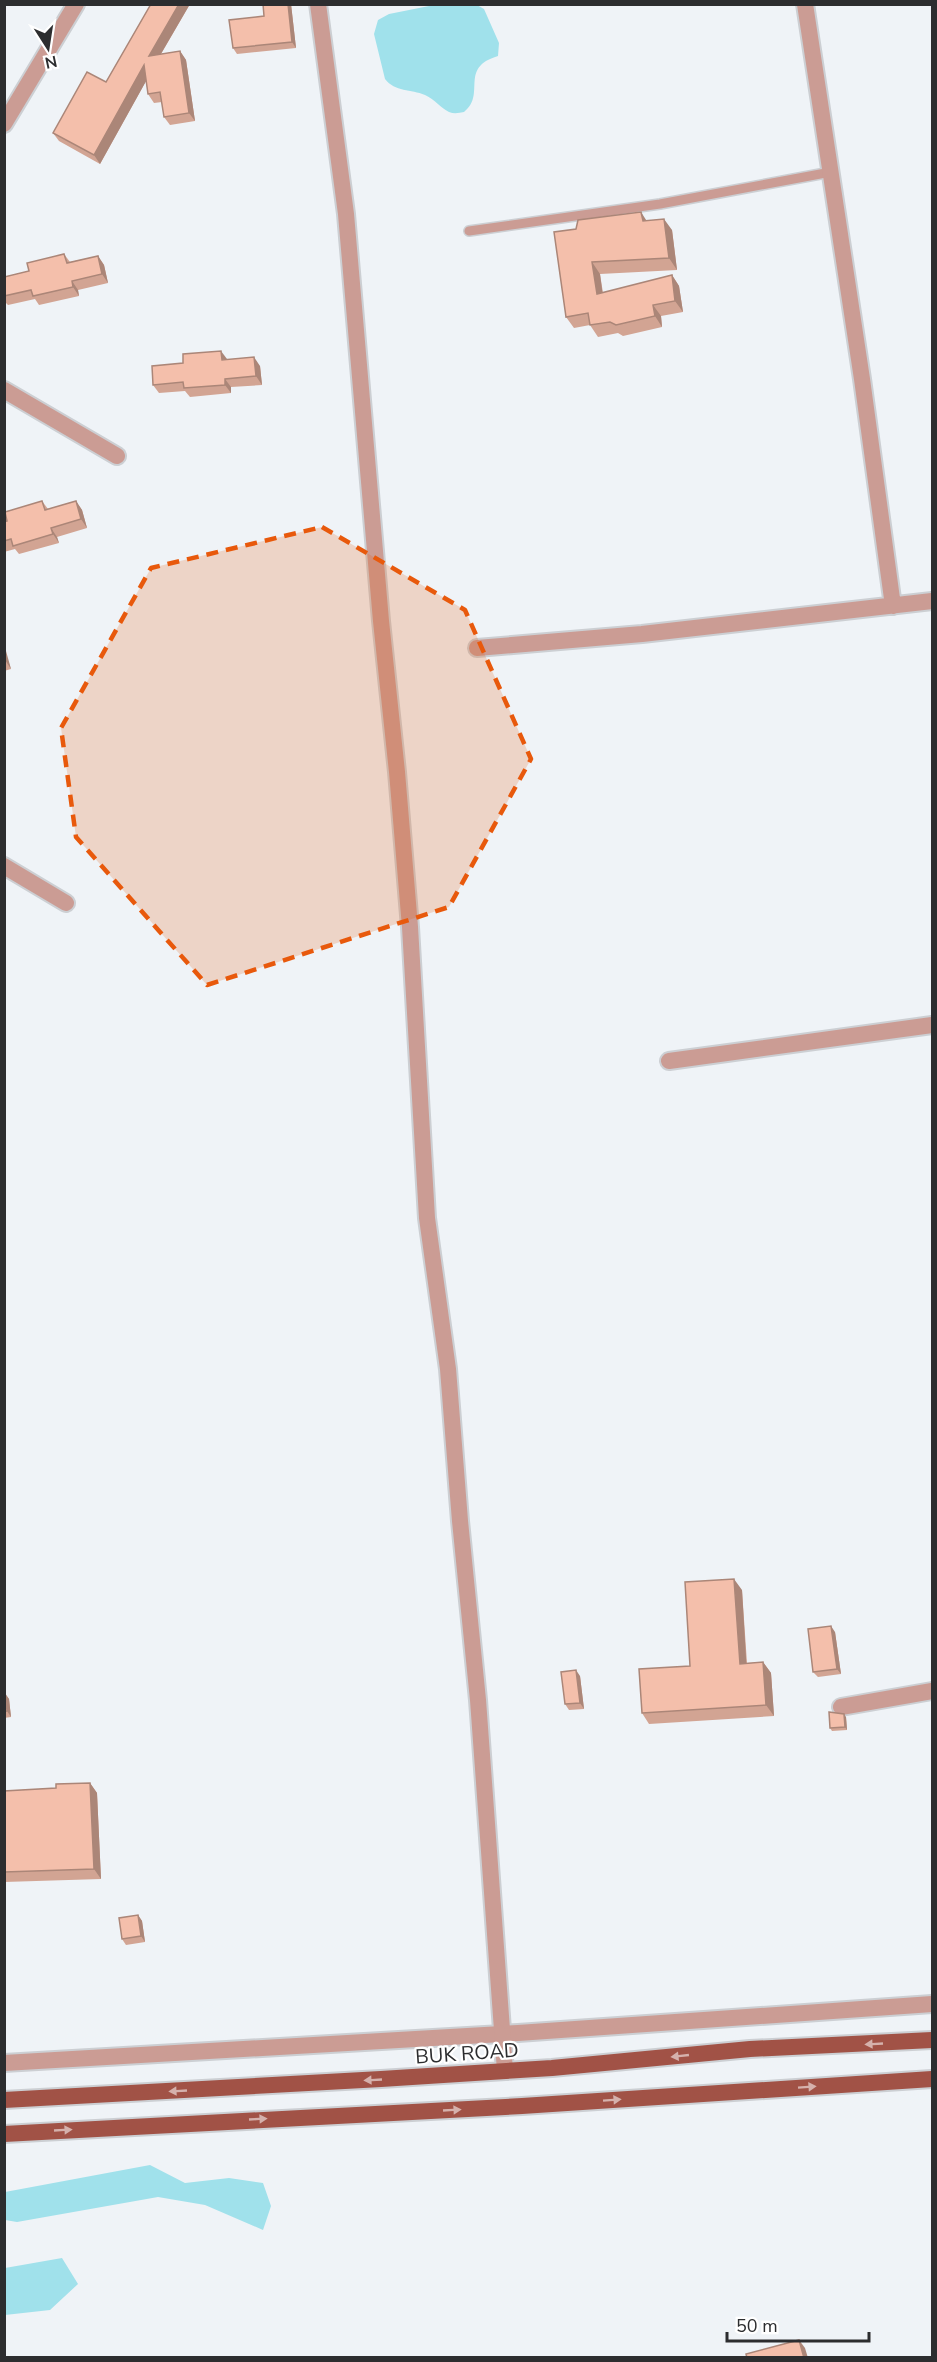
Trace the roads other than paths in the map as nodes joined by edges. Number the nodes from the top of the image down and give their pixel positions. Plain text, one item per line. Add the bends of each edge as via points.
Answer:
1 (76, 4) edge
2 (318, 4) edge
3 (805, 4) edge
4 (6, 116) edge
5 (831, 172) junction
6 (469, 231) dead end
7 (4, 390) edge
8 (117, 456) dead end
9 (933, 601) edge
10 (893, 606) junction
11 (477, 648) dead end
12 (4, 866) edge
13 (66, 903) dead end
14 (933, 1026) edge
15 (669, 1061) dead end
16 (933, 1691) edge
17 (841, 1707) dead end
18 (933, 2004) edge
19 (510, 2033) junction
20 (933, 2040) edge
21 (4, 2063) edge
22 (510, 2071) junction
23 (933, 2079) edge
24 (4, 2100) edge
25 (4, 2134) edge

1 - 4 street
2 - 19 street via 346,214 397,772 427,1218 448,1369
3 - 5 street
5 - 6 lane via 660,204
5 - 10 street
7 - 8 street
9 - 10 street
10 - 11 street
12 - 13 street
14 - 15 street
16 - 17 street
18 - 19 street
19 - 21 street
19 - 22 street
20 -> 22 main road, BUK ROAD via 750,2049
22 -> 24 main road, BUK ROAD
25 -> 23 main road

